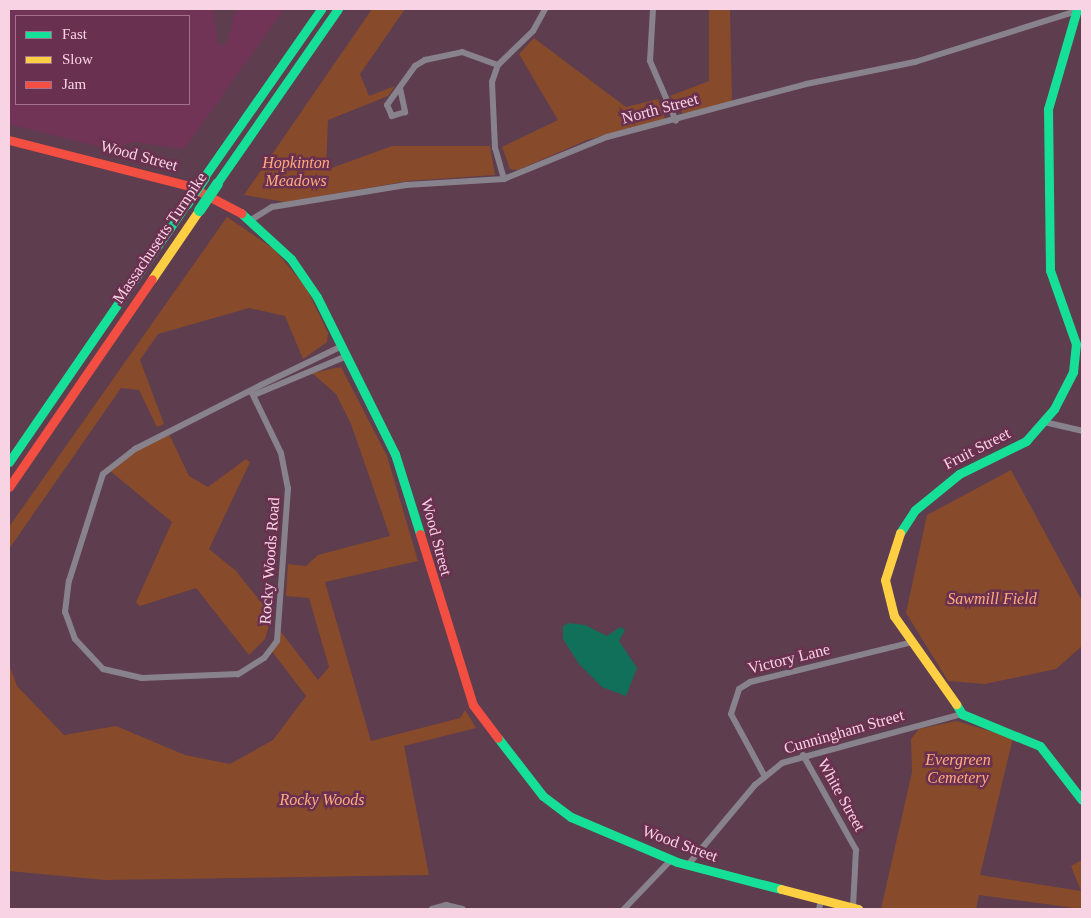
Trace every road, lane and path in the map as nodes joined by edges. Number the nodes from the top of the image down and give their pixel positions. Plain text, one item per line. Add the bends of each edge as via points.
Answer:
1 (321, 9) edge
2 (338, 9) edge
3 (545, 9) edge
4 (653, 9) edge
5 (1077, 10) edge
6 (498, 65) junction
7 (400, 88) dead end
8 (676, 121) junction
9 (9, 140) edge
10 (504, 179) junction
11 (250, 220) junction
12 (345, 351) junction
13 (252, 393) junction
14 (1044, 422) junction
15 (34, 425) junction
16 (1082, 431) edge
17 (9, 450) edge
18 (9, 462) edge
19 (9, 487) edge
20 (913, 642) junction
21 (962, 714) junction
22 (803, 755) junction
23 (764, 776) junction
24 (1082, 800) edge
25 (671, 860) junction
26 (687, 866) junction
27 (820, 905) edge
28 (432, 909) edge
29 (463, 909) edge
30 (624, 909) edge
31 (856, 909) edge

1 - 15 main road, Massachusetts Turnpike, bridge
2 - 19 main road, Massachusetts Turnpike, bridge
3 - 6 street via 533,31
4 - 8 street via 650,61
5 - 8 street, North Street via 916,62 806,84
5 - 14 main road, Fruit Street via 1058,64 1048,120 1050,270 1076,344 1076,358 1064,392
6 - 7 street via 476,54 448,52 415,66
6 - 10 street via 492,82 493,130
8 - 10 street, North Street via 578,146
9 - 11 main road, Wood Street via 189,186
10 - 11 street, North Street via 406,185 272,207
11 - 12 main road, Wood Street via 298,268
12 - 13 street, Rocky Woods Road
12 - 13 street, Rocky Woods Road
12 - 25 main road, Wood Street via 400,466 456,662 478,715 528,779 561,811
13 - 13 street, Rocky Woods Road via 122,457 103,474 65,595 65,612 75,639 103,668 142,678 238,674 264,658 277,641 288,488 281,453
14 - 16 street
14 - 20 main road, Fruit Street via 1022,444 968,469 936,491 900,530 889,554 885,589 894,616
15 - 17 main road
15 - 18 main road, Massachusetts Turnpike
20 - 21 main road, Fruit Street
20 - 23 street, Victory Lane via 750,682 738,689 731,714
21 - 22 street, Cunningham Street
21 - 24 main road via 1040,746
22 - 23 street, Cunningham Street
22 - 31 street, White Street via 856,850
23 - 26 street, Cunningham Street
25 - 26 main road, Wood Street
25 - 30 street
26 - 27 main road, Wood Street
27 - 31 main road, Wood Street
28 - 29 street via 446,905

